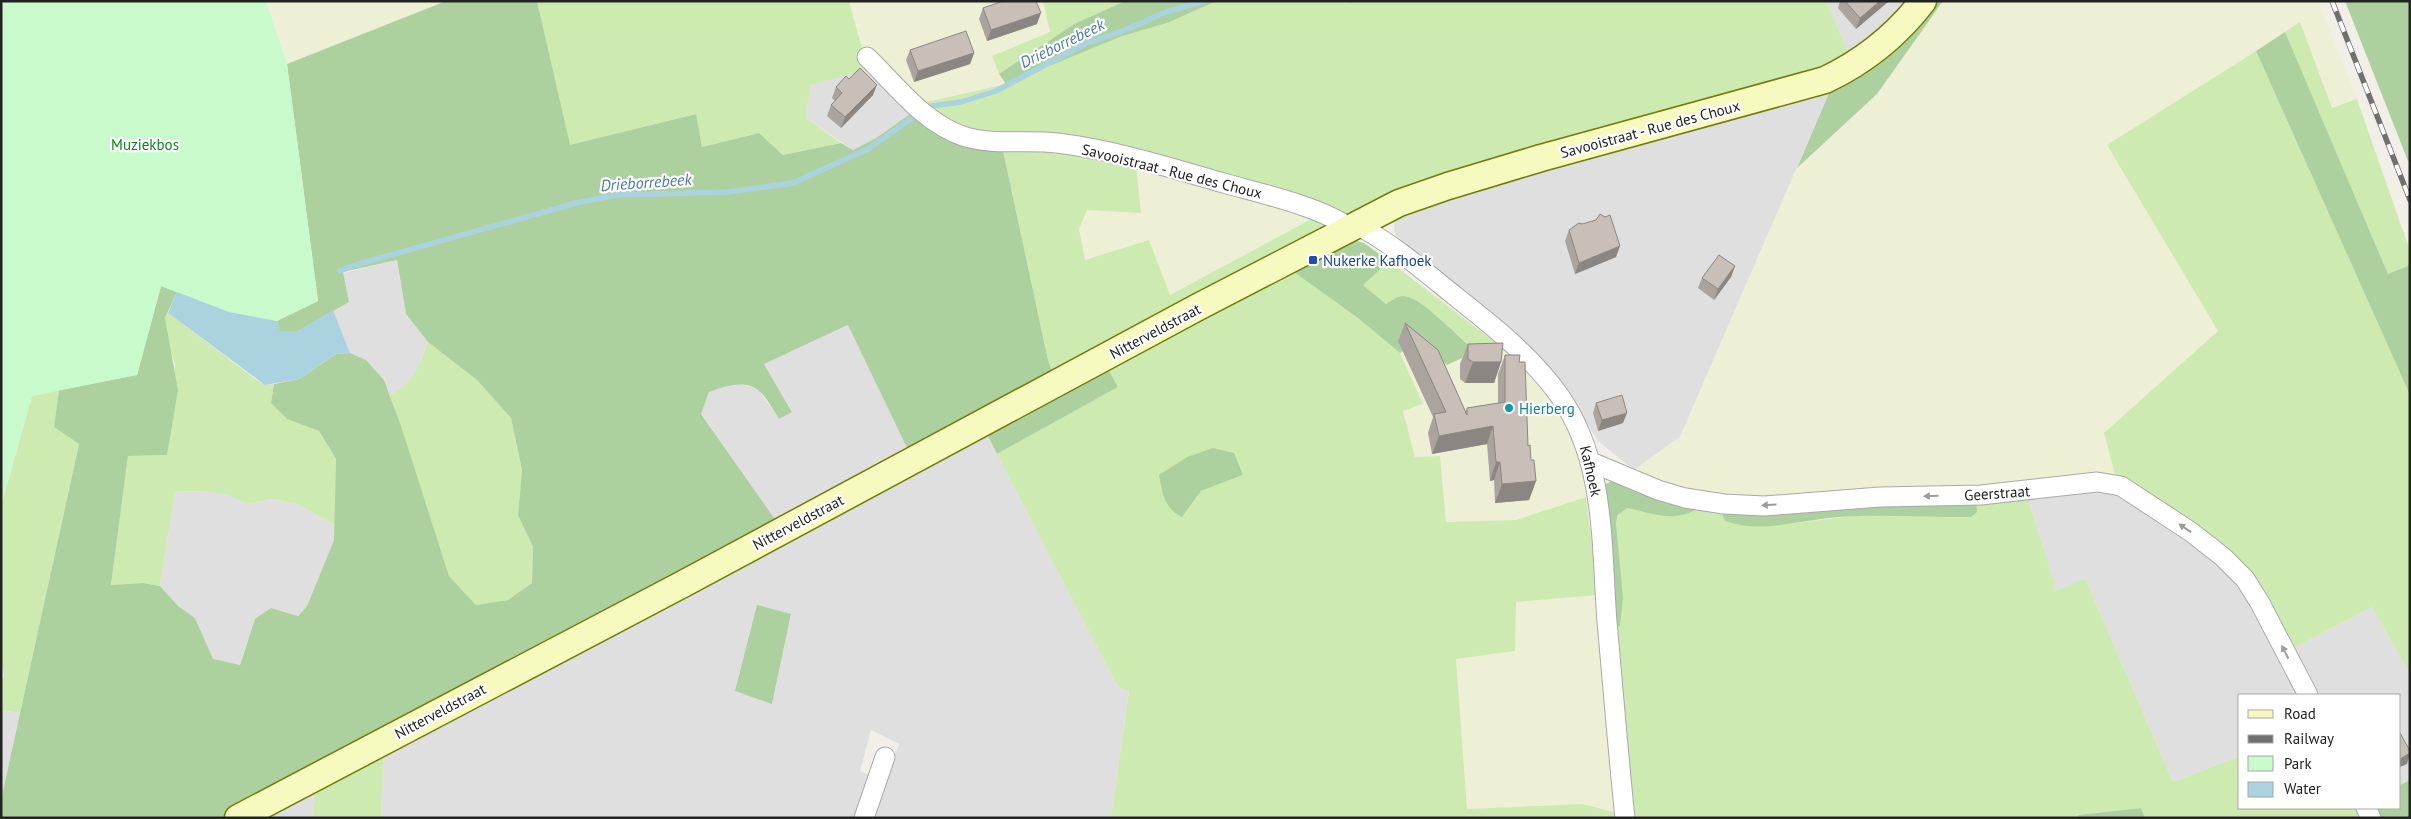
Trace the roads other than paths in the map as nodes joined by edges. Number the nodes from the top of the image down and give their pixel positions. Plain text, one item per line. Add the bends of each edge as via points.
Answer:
1 (1924, 1) edge
2 (867, 57) dead end
3 (1354, 227) junction
4 (1591, 462) junction
5 (2307, 694) edge
6 (885, 757) dead end
7 (238, 818) edge
8 (864, 818) edge
9 (1624, 818) edge

1 - 3 main road, Savooistraat - Rue des Choux via 1873,52 1825,80 1448,186 1400,203
2 - 3 street, Savooistraat - Rue des Choux via 920,109 942,126 964,136 982,140 1054,142 1118,154 1274,197
3 - 4 street, Kafhoek via 1376,235 1510,340 1560,396
3 - 7 main road, Nitterveldstraat
5 -> 4 street, Geerstraat via 2244,579 2224,557 2198,537 2121,486 2098,482 1982,495 1880,497 1764,506 1685,498
4 - 9 street, Kafhoek via 1600,519
6 - 8 street

